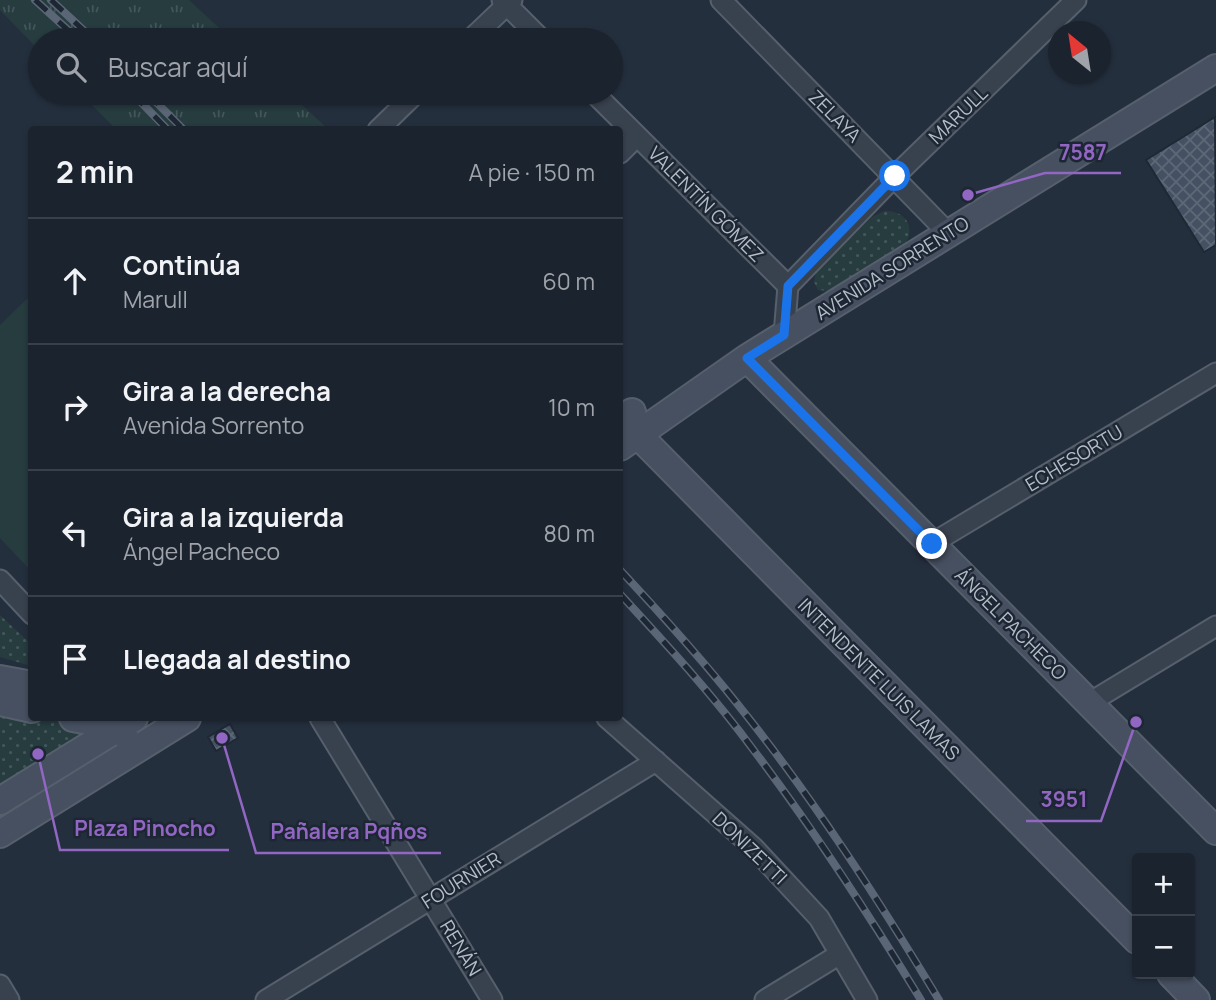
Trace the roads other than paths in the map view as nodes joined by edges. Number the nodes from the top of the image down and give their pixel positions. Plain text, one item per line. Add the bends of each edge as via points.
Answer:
1 (721, 0) edge
2 (1076, 0) edge
3 (507, 2) edge
4 (482, 28) edge
5 (531, 28) edge
6 (1216, 68) edge
7 (404, 105) edge
8 (606, 105) edge
9 (382, 126) edge
10 (637, 136) junction
11 (623, 150) edge
12 (895, 176) junction
13 (948, 233) junction
14 (788, 286) junction
15 (784, 335) junction
16 (747, 358) junction
17 (1216, 373) edge
18 (627, 428) edge
19 (932, 544) junction
20 (0, 580) edge
21 (28, 610) edge
22 (1216, 626) edge
23 (0, 678) edge
24 (28, 684) edge
25 (0, 702) edge
26 (1089, 703) junction
27 (28, 708) edge
28 (322, 721) edge
29 (610, 721) edge
30 (127, 722) edge
31 (170, 722) edge
32 (134, 750) junction
33 (656, 761) junction
34 (0, 801) edge
35 (1216, 831) edge
36 (0, 834) edge
37 (430, 899) junction
38 (1132, 935) edge
39 (840, 954) junction
40 (1176, 979) edge
41 (0, 985) edge
42 (9, 1000) edge
43 (266, 1000) edge
44 (492, 1000) edge
45 (765, 1000) edge
46 (867, 1000) edge
47 (1196, 1000) edge

1 - 12 street, ZELAYA
2 - 12 street, MARULL
3 - 4 street
3 - 5 street
6 - 13 main road, AVENIDA SORRENTO
7 - 9 street
8 - 10 street, VALENTÍN GÓMEZ
10 - 11 street
10 - 14 street, VALENTÍN GÓMEZ
12 - 13 street, ZELAYA
12 - 14 street, MARULL
13 - 15 main road, AVENIDA SORRENTO
14 - 15 street
15 - 16 main road, AVENIDA SORRENTO
16 - 18 main road, AVENIDA SORRENTO
16 - 19 main road, ÁNGEL PACHECO
17 - 19 street, ECHESORTU
18 - 38 main road, INTENDENTE LUIS LAMAS
19 - 26 main road, ÁNGEL PACHECO
20 - 21 street
22 - 26 street
23 - 24 main road
25 - 27 main road
26 - 35 main road, ÁNGEL PACHECO
28 - 37 street, RENÁN
29 - 33 street, DONIZETTI
30 - 32 main road
30 - 34 main road
31 - 32 main road
32 - 36 main road
33 - 37 street, FOURNIER
33 - 39 street, DONIZETTI via 753,848 819,918
37 - 43 street, FOURNIER
37 - 44 street, RENÁN
39 - 45 street
39 - 46 street, DONIZETTI
40 - 47 main road
41 - 42 street

